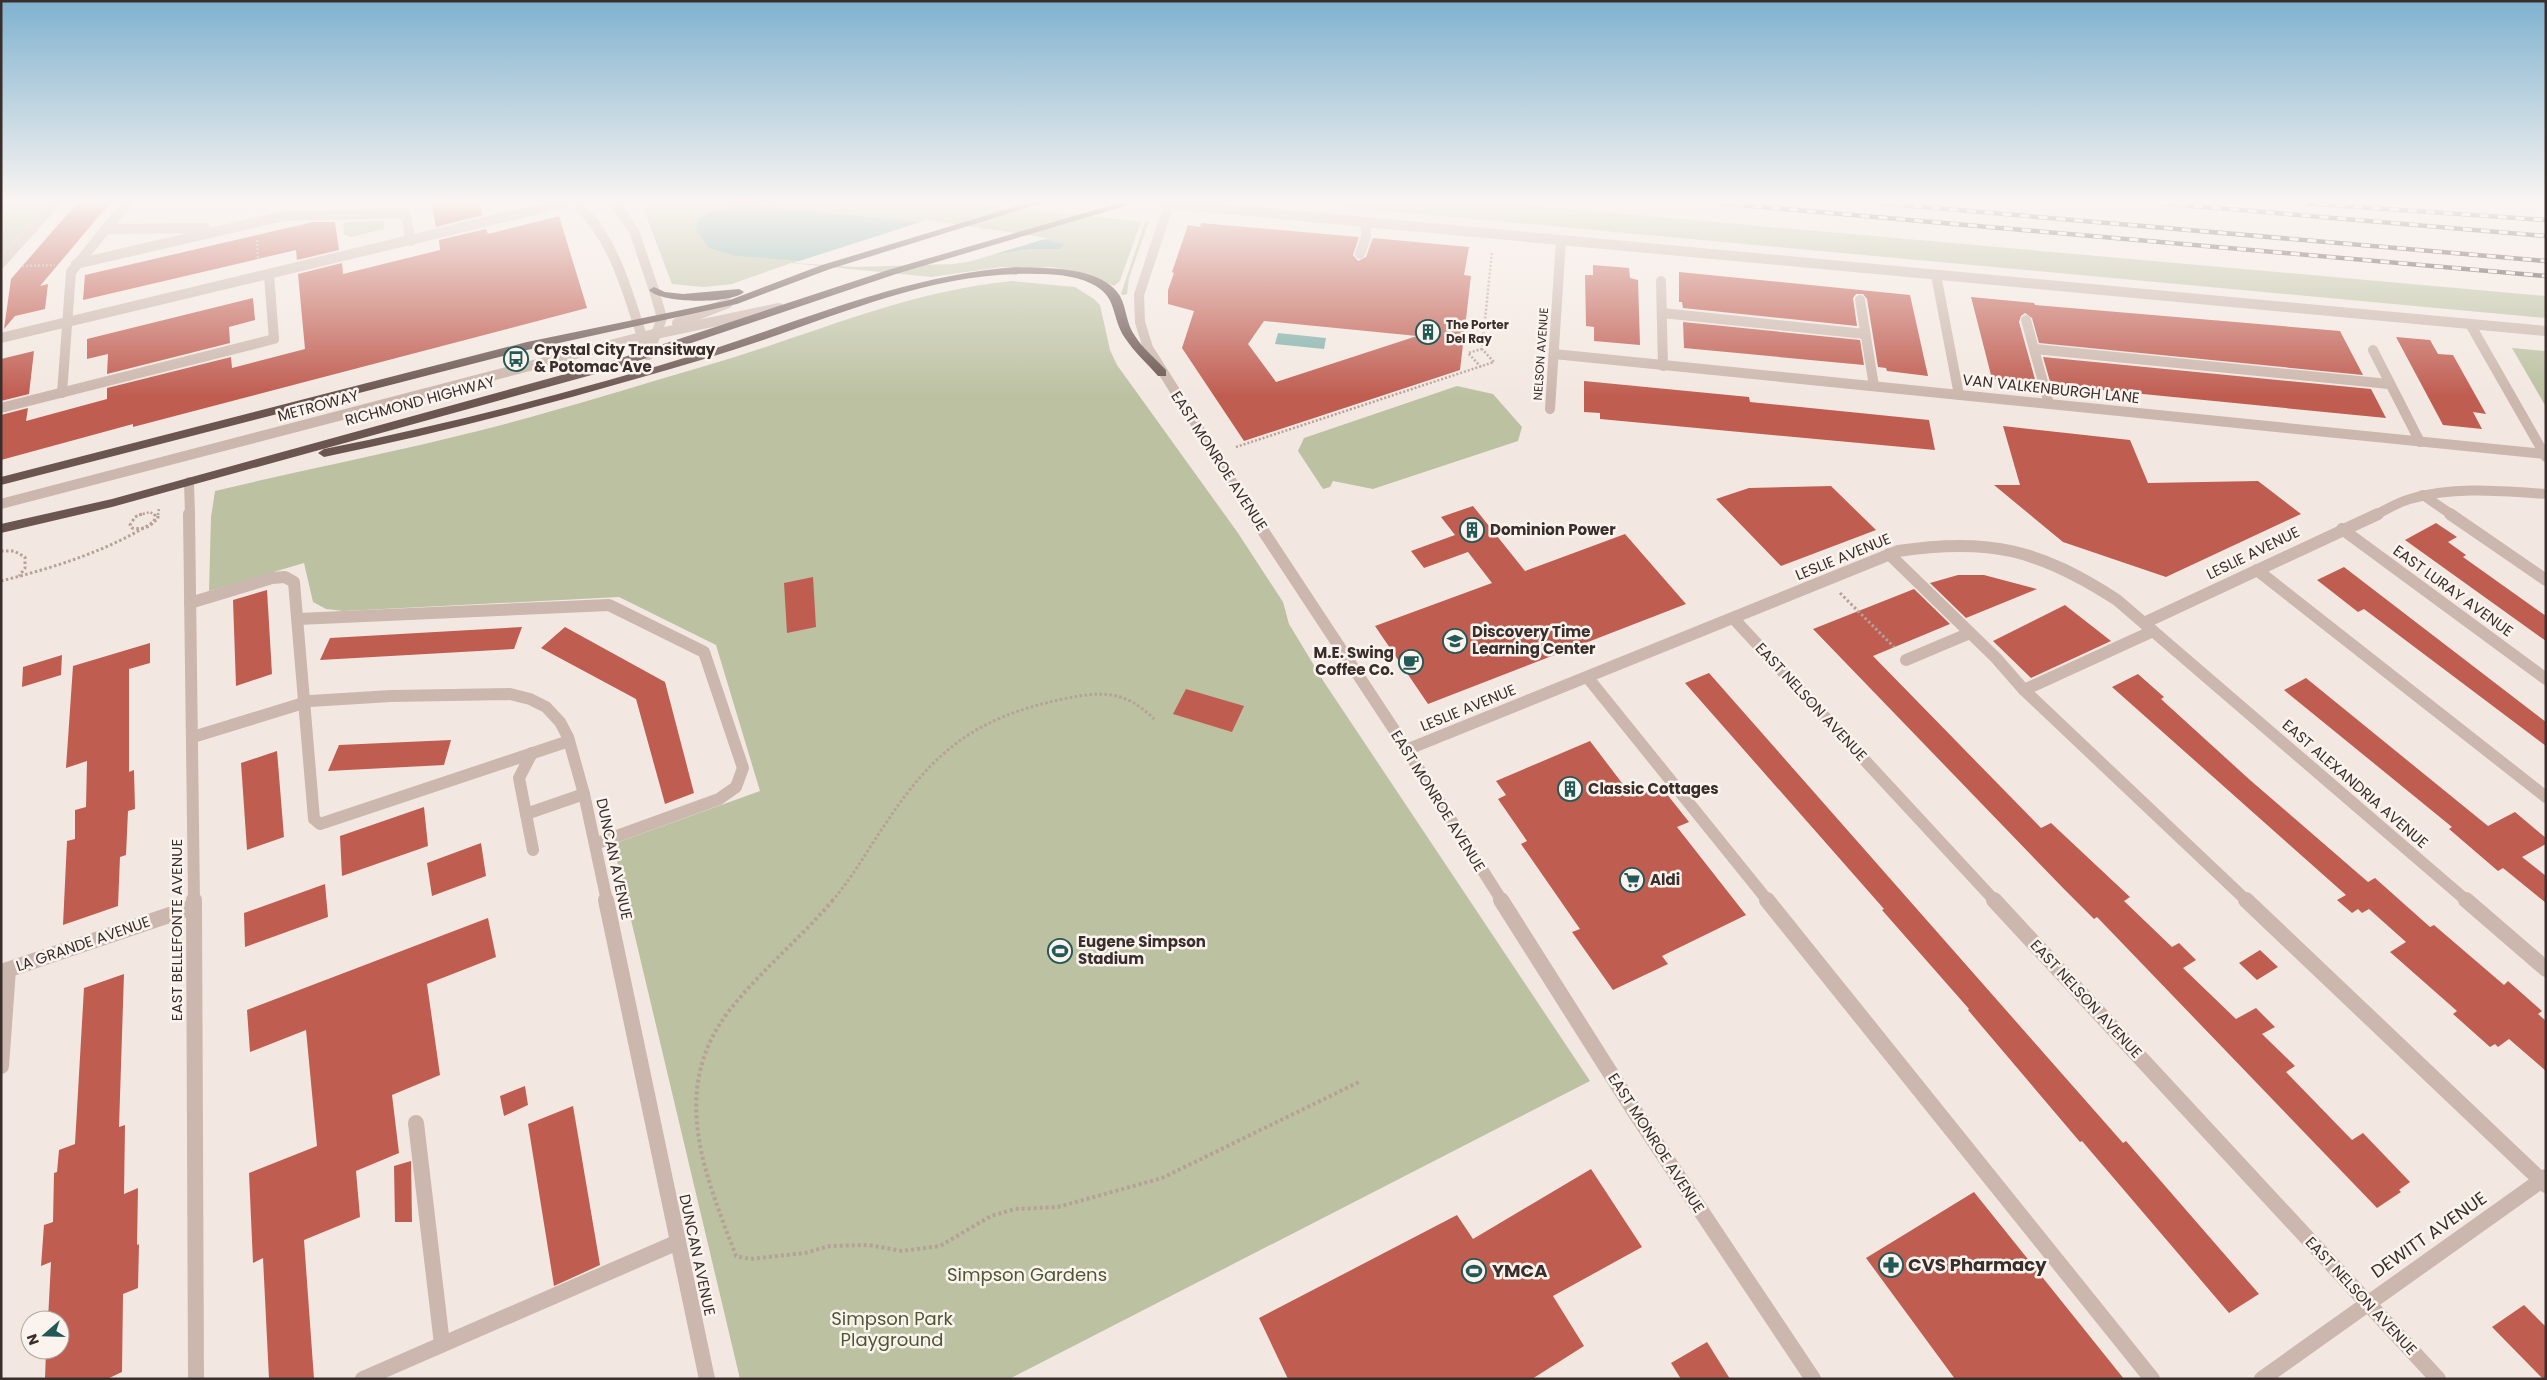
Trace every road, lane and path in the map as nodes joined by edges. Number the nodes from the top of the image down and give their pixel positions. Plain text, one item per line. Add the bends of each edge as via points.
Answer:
1 (75, 267) edge
2 (301, 267) edge
3 (615, 267) edge
4 (646, 267) edge
5 (825, 267) edge
6 (908, 267) edge
7 (1147, 267) edge
8 (1490, 267) edge
9 (1559, 267) edge
10 (1855, 267) edge
11 (892, 272) joint
12 (269, 275) junction
13 (1936, 275) junction
14 (1661, 281) dead end
15 (767, 287) junction
16 (654, 290) junction
17 (1860, 300) dead end
18 (733, 302) junction
19 (804, 302) junction
20 (1662, 313) junction
21 (662, 318) junction
22 (2026, 320) dead end
23 (67, 323) junction
24 (636, 323) junction
25 (2470, 324) junction
26 (2546, 331) edge
27 (657, 332) junction
28 (1865, 334) junction
29 (641, 337) junction
30 (1, 338) edge
31 (1482, 349) junction
32 (2035, 349) junction
33 (2373, 350) dead end
34 (1554, 354) junction
35 (648, 355) junction
36 (1663, 366) junction
37 (1481, 367) junction
38 (1162, 372) junction
39 (2389, 384) junction
40 (1874, 386) junction
41 (62, 393) junction
42 (1960, 395) junction
43 (2049, 404) junction
44 (1, 408) edge
45 (1550, 408) dead end
46 (2420, 442) junction
47 (1236, 447) dead end
48 (2545, 455) edge
49 (218, 474) junction
50 (1, 481) edge
51 (189, 482) junction
52 (2544, 494) edge
53 (2423, 495) junction
54 (1, 504) edge
55 (159, 508) dead end
56 (150, 525) junction
57 (2342, 529) junction
58 (1, 530) edge
59 (15, 544) dead end
60 (1, 551) edge
61 (14, 551) junction
62 (1889, 554) junction
63 (2256, 570) junction
64 (17, 577) junction
65 (1828, 580) junction
66 (2546, 580) edge
67 (1, 581) edge
68 (190, 603) junction
69 (298, 619) junction
70 (1734, 619) junction
71 (2148, 627) junction
72 (1970, 633) junction
73 (1906, 660) joint
74 (1588, 678) junction
75 (2546, 679) edge
76 (2024, 690) junction
77 (304, 703) junction
78 (1154, 719) dead end
79 (193, 737) junction
80 (569, 741) junction
81 (1406, 750) junction
82 (532, 754) junction
83 (584, 794) junction
84 (2546, 797) edge
85 (526, 814) junction
86 (595, 844) junction
87 (533, 850) dead end
88 (193, 907) junction
89 (2546, 969) edge
90 (5, 971) edge
91 (1, 1066) edge
92 (1360, 1081) dead end
93 (416, 1123) dead end
94 (2544, 1181) edge
95 (678, 1242) junction
96 (2367, 1302) junction
97 (442, 1344) junction
98 (196, 1379) edge
99 (363, 1379) edge
100 (707, 1379) edge
101 (1813, 1379) edge
102 (2152, 1379) edge
103 (2262, 1379) edge
104 (2438, 1379) edge

1 - 23 street via 70,280
2 - 12 street
3 - 24 street
4 - 16 street
5 - 15 highway, RICHMOND HIGHWAY
6 - 11 highway, RICHMOND HIGHWAY
7 - 38 street, EAST MONROE AVENUE via 1138,305 1140,322 1148,348
8 - 31 path
9 - 34 street, NELSON AVENUE
10 - 13 street
11 - 19 highway, RICHMOND HIGHWAY
12 - 23 street
12 - 41 street via 274,339
13 - 25 street
13 - 42 street
14 - 20 street
15 - 16 highway via 696,297 664,295
15 - 18 highway, RICHMOND HIGHWAY
16 - 21 street
17 - 28 street
18 - 21 highway, RICHMOND HIGHWAY
18 - 27 street, METROWAY
19 - 27 street, METROWAY
19 - 35 highway, RICHMOND HIGHWAY
20 - 28 street
20 - 36 street
21 - 24 highway, RICHMOND HIGHWAY
21 - 27 street
22 - 32 street
23 - 30 street
23 - 41 street
24 - 29 street
24 - 50 highway, RICHMOND HIGHWAY via 527,346
25 - 26 street
25 - 48 street
27 - 29 street, METROWAY
27 - 35 street
28 - 40 street
29 - 35 street
29 - 54 street, METROWAY
31 - 37 path via 1494,362
31 - 37 path via 1468,353
32 - 39 street
32 - 43 street
33 - 39 street
34 - 36 street, VAN VALKENBURGH LANE
34 - 45 street, NELSON AVENUE
35 - 49 highway, RICHMOND HIGHWAY
36 - 40 street, VAN VALKENBURGH LANE
37 - 47 path
38 - 49 highway via 1126,332 1116,298 1104,286 1093,280 1057,272 986,272 906,289 715,353 493,416
38 - 81 street, EAST MONROE AVENUE
39 - 46 street
40 - 42 street, VAN VALKENBURGH LANE
41 - 44 street
42 - 43 street, VAN VALKENBURGH LANE
43 - 46 street, VAN VALKENBURGH LANE
46 - 48 street, VAN VALKENBURGH LANE
49 - 51 highway, RICHMOND HIGHWAY
51 - 58 highway, RICHMOND HIGHWAY
51 - 68 street, EAST BELLEFONTE AVENUE
52 - 53 street, LESLIE AVENUE via 2463,492
53 - 57 street, LESLIE AVENUE
53 - 66 street
55 - 56 path via 158,519
56 - 56 path via 155,513 136,516 130,525 136,529
56 - 64 path via 106,546
57 - 63 street, LESLIE AVENUE
57 - 75 street, EAST LURAY AVENUE
59 - 61 path
60 - 61 path
61 - 64 path via 25,557 26,562
62 - 65 street, LESLIE AVENUE
62 - 71 street, LESLIE AVENUE via 1954,543 2019,551 2052,561 2083,577
62 - 72 street
63 - 71 street, LESLIE AVENUE
63 - 84 street
64 - 67 path
65 - 70 street, LESLIE AVENUE
65 - 73 path
68 - 69 street via 285,577 296,585
68 - 79 street, EAST BELLEFONTE AVENUE
69 - 77 street
69 - 86 street via 609,605 704,652 743,768 739,783 719,799
70 - 74 street, LESLIE AVENUE
70 - 96 street, EAST NELSON AVENUE
71 - 76 street
71 - 89 street, EAST ALEXANDRIA AVENUE
72 - 73 street
72 - 76 street
74 - 81 street, LESLIE AVENUE
74 - 102 street
76 - 94 street
77 - 79 street, DUNCAN AVENUE
77 - 80 street, DUNCAN AVENUE via 391,696 510,694 546,707 560,722
77 - 82 street via 314,819 320,824
78 - 92 path via 1143,706 1117,694 1092,693 1047,702 1002,717 963,736 935,759 905,794 846,885 818,918 734,1004 708,1044 696,1083 696,1127 706,1173 736,1256 750,1259 805,1253 830,1246 869,1245 902,1251 940,1246 991,1216 1015,1209 1058,1208 1162,1178
79 - 88 street, EAST BELLEFONTE AVENUE
80 - 82 street
80 - 83 street, DUNCAN AVENUE
81 - 101 street, EAST MONROE AVENUE via 1641,1120
82 - 85 street via 519,778
83 - 85 street
83 - 86 street, DUNCAN AVENUE
85 - 87 street
86 - 95 street, DUNCAN AVENUE
88 - 90 street, LA GRANDE AVENUE
88 - 98 street, EAST BELLEFONTE AVENUE
90 - 91 street
93 - 97 street
94 - 96 street, DEWITT AVENUE
95 - 97 street
95 - 100 street, DUNCAN AVENUE
96 - 103 street, DEWITT AVENUE
96 - 104 street, EAST NELSON AVENUE
97 - 99 street

